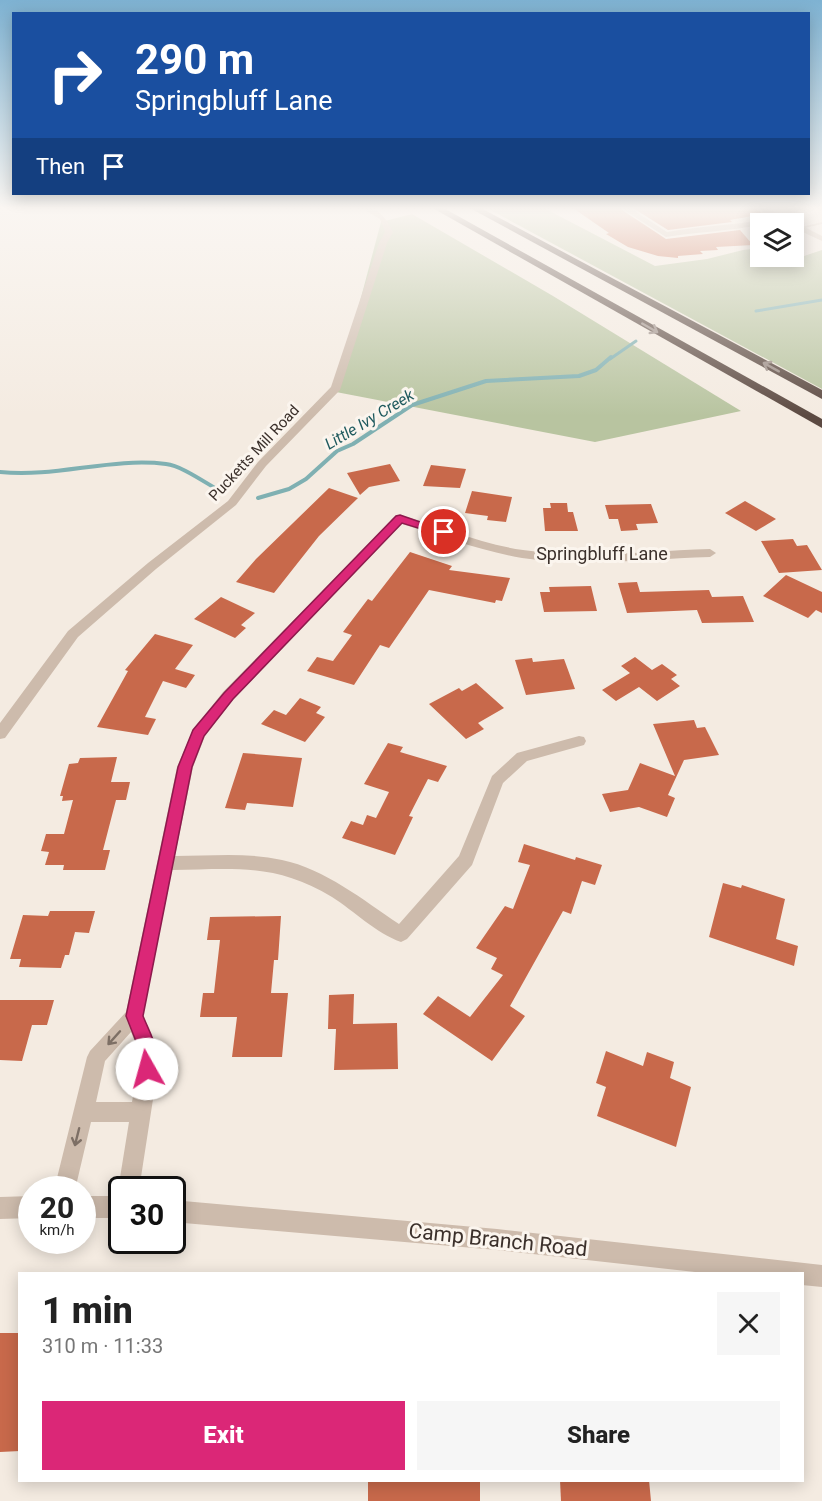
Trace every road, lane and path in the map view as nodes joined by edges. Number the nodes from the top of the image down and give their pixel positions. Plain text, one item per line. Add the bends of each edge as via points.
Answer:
1 (372, 276) edge
2 (559, 276) edge
3 (601, 276) edge
4 (822, 395) edge
5 (822, 424) edge
6 (710, 553) dead end
7 (0, 734) edge
8 (579, 741) dead end
9 (165, 863) junction
10 (134, 1016) junction
11 (83, 1112) junction
12 (140, 1112) junction
13 (67, 1176) edge
14 (130, 1176) edge
15 (18, 1207) edge
16 (0, 1208) edge
17 (186, 1212) edge
18 (791, 1272) edge
19 (804, 1274) edge
20 (822, 1276) edge

1 - 7 street, Pucketts Mill Road via 336,388 262,464 232,503 73,634
2 -> 5 highway
4 -> 3 highway
6 - 9 street, Springbluff Lane via 524,554 400,519 228,696 198,734 185,767
8 - 9 street via 522,757 497,780 466,860 401,934 293,869 252,864
9 - 10 street, Springbluff Lane
10 -> 11 street via 97,1057
10 - 12 street via 150,1054
11 - 12 street
11 -> 13 street
12 - 14 street
15 - 16 street
17 - 18 street, Camp Branch Road via 494,1239
19 - 20 street, Camp Branch Road

